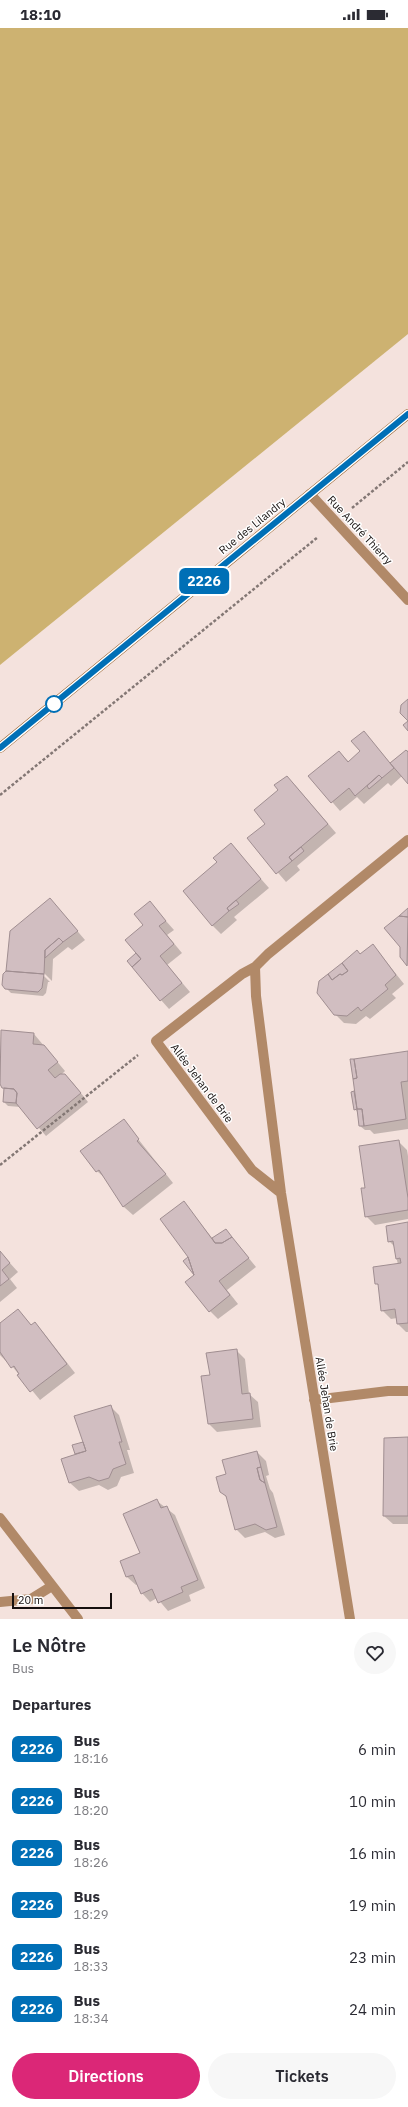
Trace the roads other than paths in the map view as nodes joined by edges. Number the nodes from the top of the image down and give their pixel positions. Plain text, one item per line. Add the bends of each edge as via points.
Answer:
1 (408, 414) edge
2 (310, 494) junction
3 (408, 600) edge
4 (0, 748) edge
5 (408, 840) edge
6 (255, 968) junction
7 (281, 1193) junction
8 (408, 1391) edge
9 (314, 1400) junction
10 (0, 1518) edge
11 (52, 1586) junction
12 (0, 1602) edge
13 (78, 1619) edge
14 (350, 1619) edge

1 - 2 main road, Rue des Lilandry
2 - 3 street, Rue André Thierry
2 - 4 main road, Rue des Lilandry
5 - 6 street, Allée Jehan de Brie via 268,954
6 - 7 street, Allée Jehan de Brie via 256,996
6 - 7 street, Allée Jehan de Brie via 242,974 156,1041 252,1170
7 - 9 street, Allée Jehan de Brie
8 - 9 street
9 - 14 street, Allée Jehan de Brie
10 - 11 street
11 - 12 street via 31,1600
11 - 13 street

